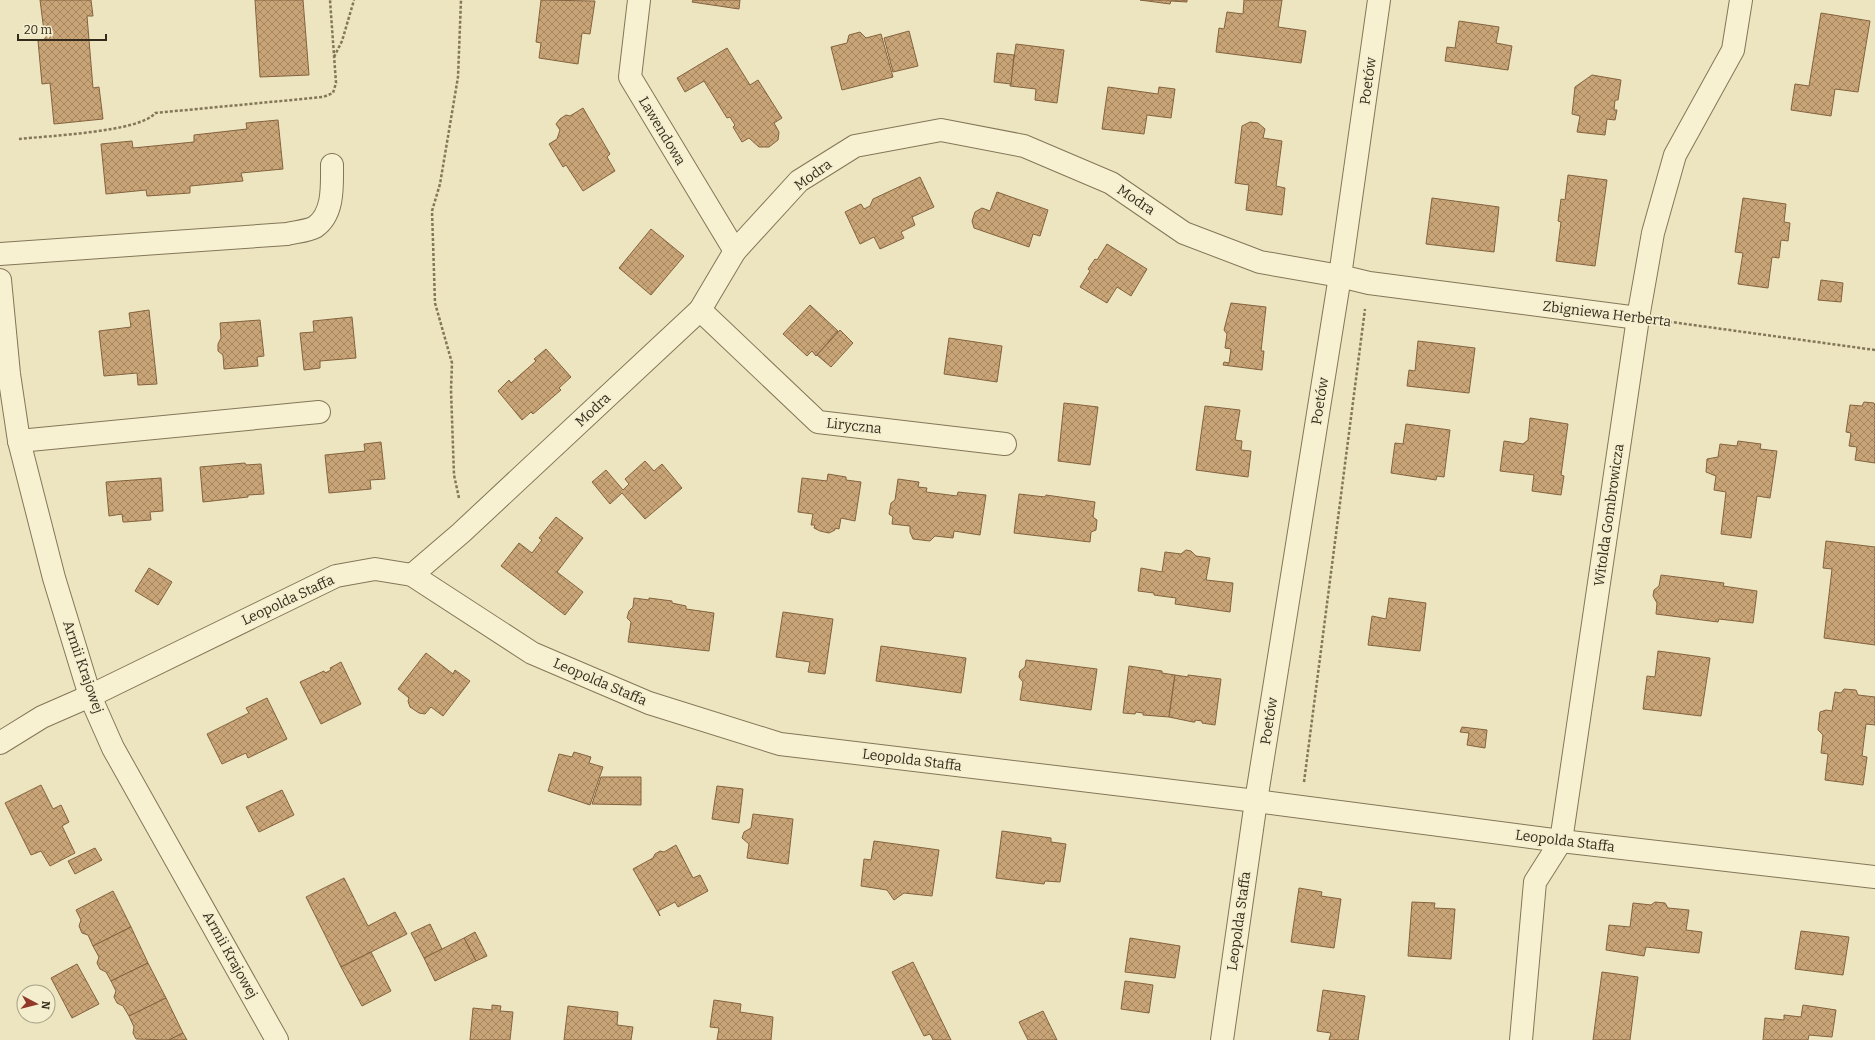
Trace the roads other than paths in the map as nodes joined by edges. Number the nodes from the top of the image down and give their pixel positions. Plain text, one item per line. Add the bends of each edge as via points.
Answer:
1 (639, 0) edge
2 (1379, 0) edge
3 (1741, 0) edge
4 (332, 165) dead end
5 (735, 251) junction
6 (0, 254) edge
7 (1340, 276) junction
8 (0, 280) edge
9 (700, 310) junction
10 (1638, 318) junction
11 (319, 412) dead end
12 (19, 441) junction
13 (1005, 444) dead end
14 (412, 575) junction
15 (90, 696) junction
16 (0, 743) edge
17 (1256, 801) junction
18 (1561, 841) junction
19 (1875, 877) edge
20 (277, 1040) edge
21 (1222, 1040) edge
22 (1521, 1040) edge

1 - 5 street, Lawendowa via 630,77
2 - 7 street, Poetów
3 - 10 street, Witolda Gombrowicza via 1733,50 1675,155 1653,233
4 - 6 street via 332,191 326,214 314,228 287,234
5 - 7 street, Modra via 799,181 855,146 941,130 1024,146 1111,183 1184,233 1260,262
5 - 9 street, Modra
7 - 10 street, Zbigniewa Herberta via 1369,283
7 - 17 street, Poetów
8 - 12 street, Armii Krajowej via 9,374
9 - 13 street, Liryczna via 818,422
9 - 14 street, Modra via 467,528
10 - 18 street, Witolda Gombrowicza
11 - 12 street
12 - 15 street, Armii Krajowej via 54,578
14 - 15 street, Leopolda Staffa via 375,569 336,576
14 - 17 street, Leopolda Staffa via 532,653 649,703 780,744
15 - 16 street, Leopolda Staffa via 42,717
15 - 20 street, Armii Krajowej via 113,748
17 - 18 street, Leopolda Staffa
17 - 21 street, Leopolda Staffa
18 - 19 street, Leopolda Staffa
18 - 22 street, Witolda Gombrowicza via 1535,882

